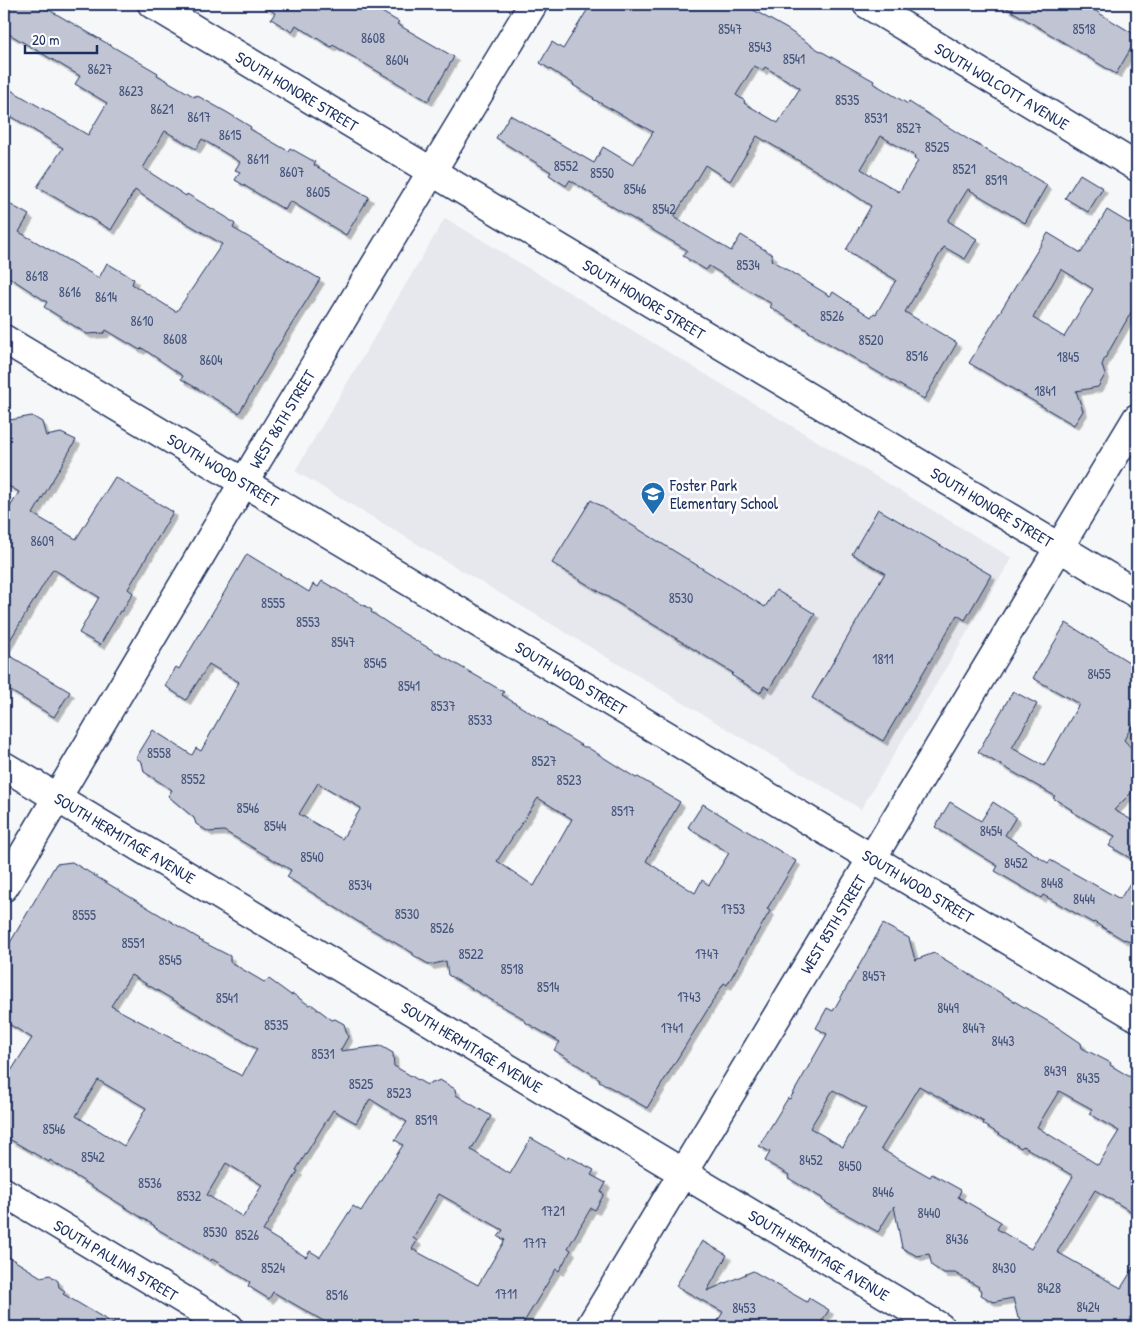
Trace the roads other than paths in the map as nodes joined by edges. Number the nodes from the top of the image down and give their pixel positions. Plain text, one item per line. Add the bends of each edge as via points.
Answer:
1 (152, 4) edge
2 (533, 4) edge
3 (867, 4) edge
4 (1137, 167) edge
5 (432, 172) junction
6 (4, 339) edge
7 (1137, 418) edge
8 (244, 482) junction
9 (1059, 547) junction
10 (1137, 594) edge
11 (4, 766) edge
12 (57, 798) junction
13 (872, 858) junction
14 (4, 887) edge
15 (1137, 1017) edge
16 (683, 1173) junction
17 (4, 1192) edge
18 (229, 1327) edge
19 (590, 1327) edge
20 (940, 1327) edge

1 - 5 street, SOUTH HONORE STREET
2 - 5 street, WEST 86TH STREET
3 - 4 street, SOUTH WOLCOTT AVENUE
5 - 8 street, WEST 86TH STREET
5 - 9 street, SOUTH HONORE STREET
6 - 8 street, SOUTH WOOD STREET
7 - 9 street, WEST 85TH STREET
8 - 12 street, WEST 86TH STREET
8 - 13 street, SOUTH WOOD STREET
9 - 10 street, SOUTH HONORE STREET
9 - 13 street, WEST 85TH STREET
11 - 12 street, SOUTH HERMITAGE AVENUE
12 - 14 street, WEST 86TH STREET
12 - 16 street, SOUTH HERMITAGE AVENUE
13 - 15 street, SOUTH WOOD STREET
13 - 16 street, WEST 85TH STREET
16 - 19 street, WEST 85TH STREET
16 - 20 street, SOUTH HERMITAGE AVENUE
17 - 18 street, SOUTH PAULINA STREET

